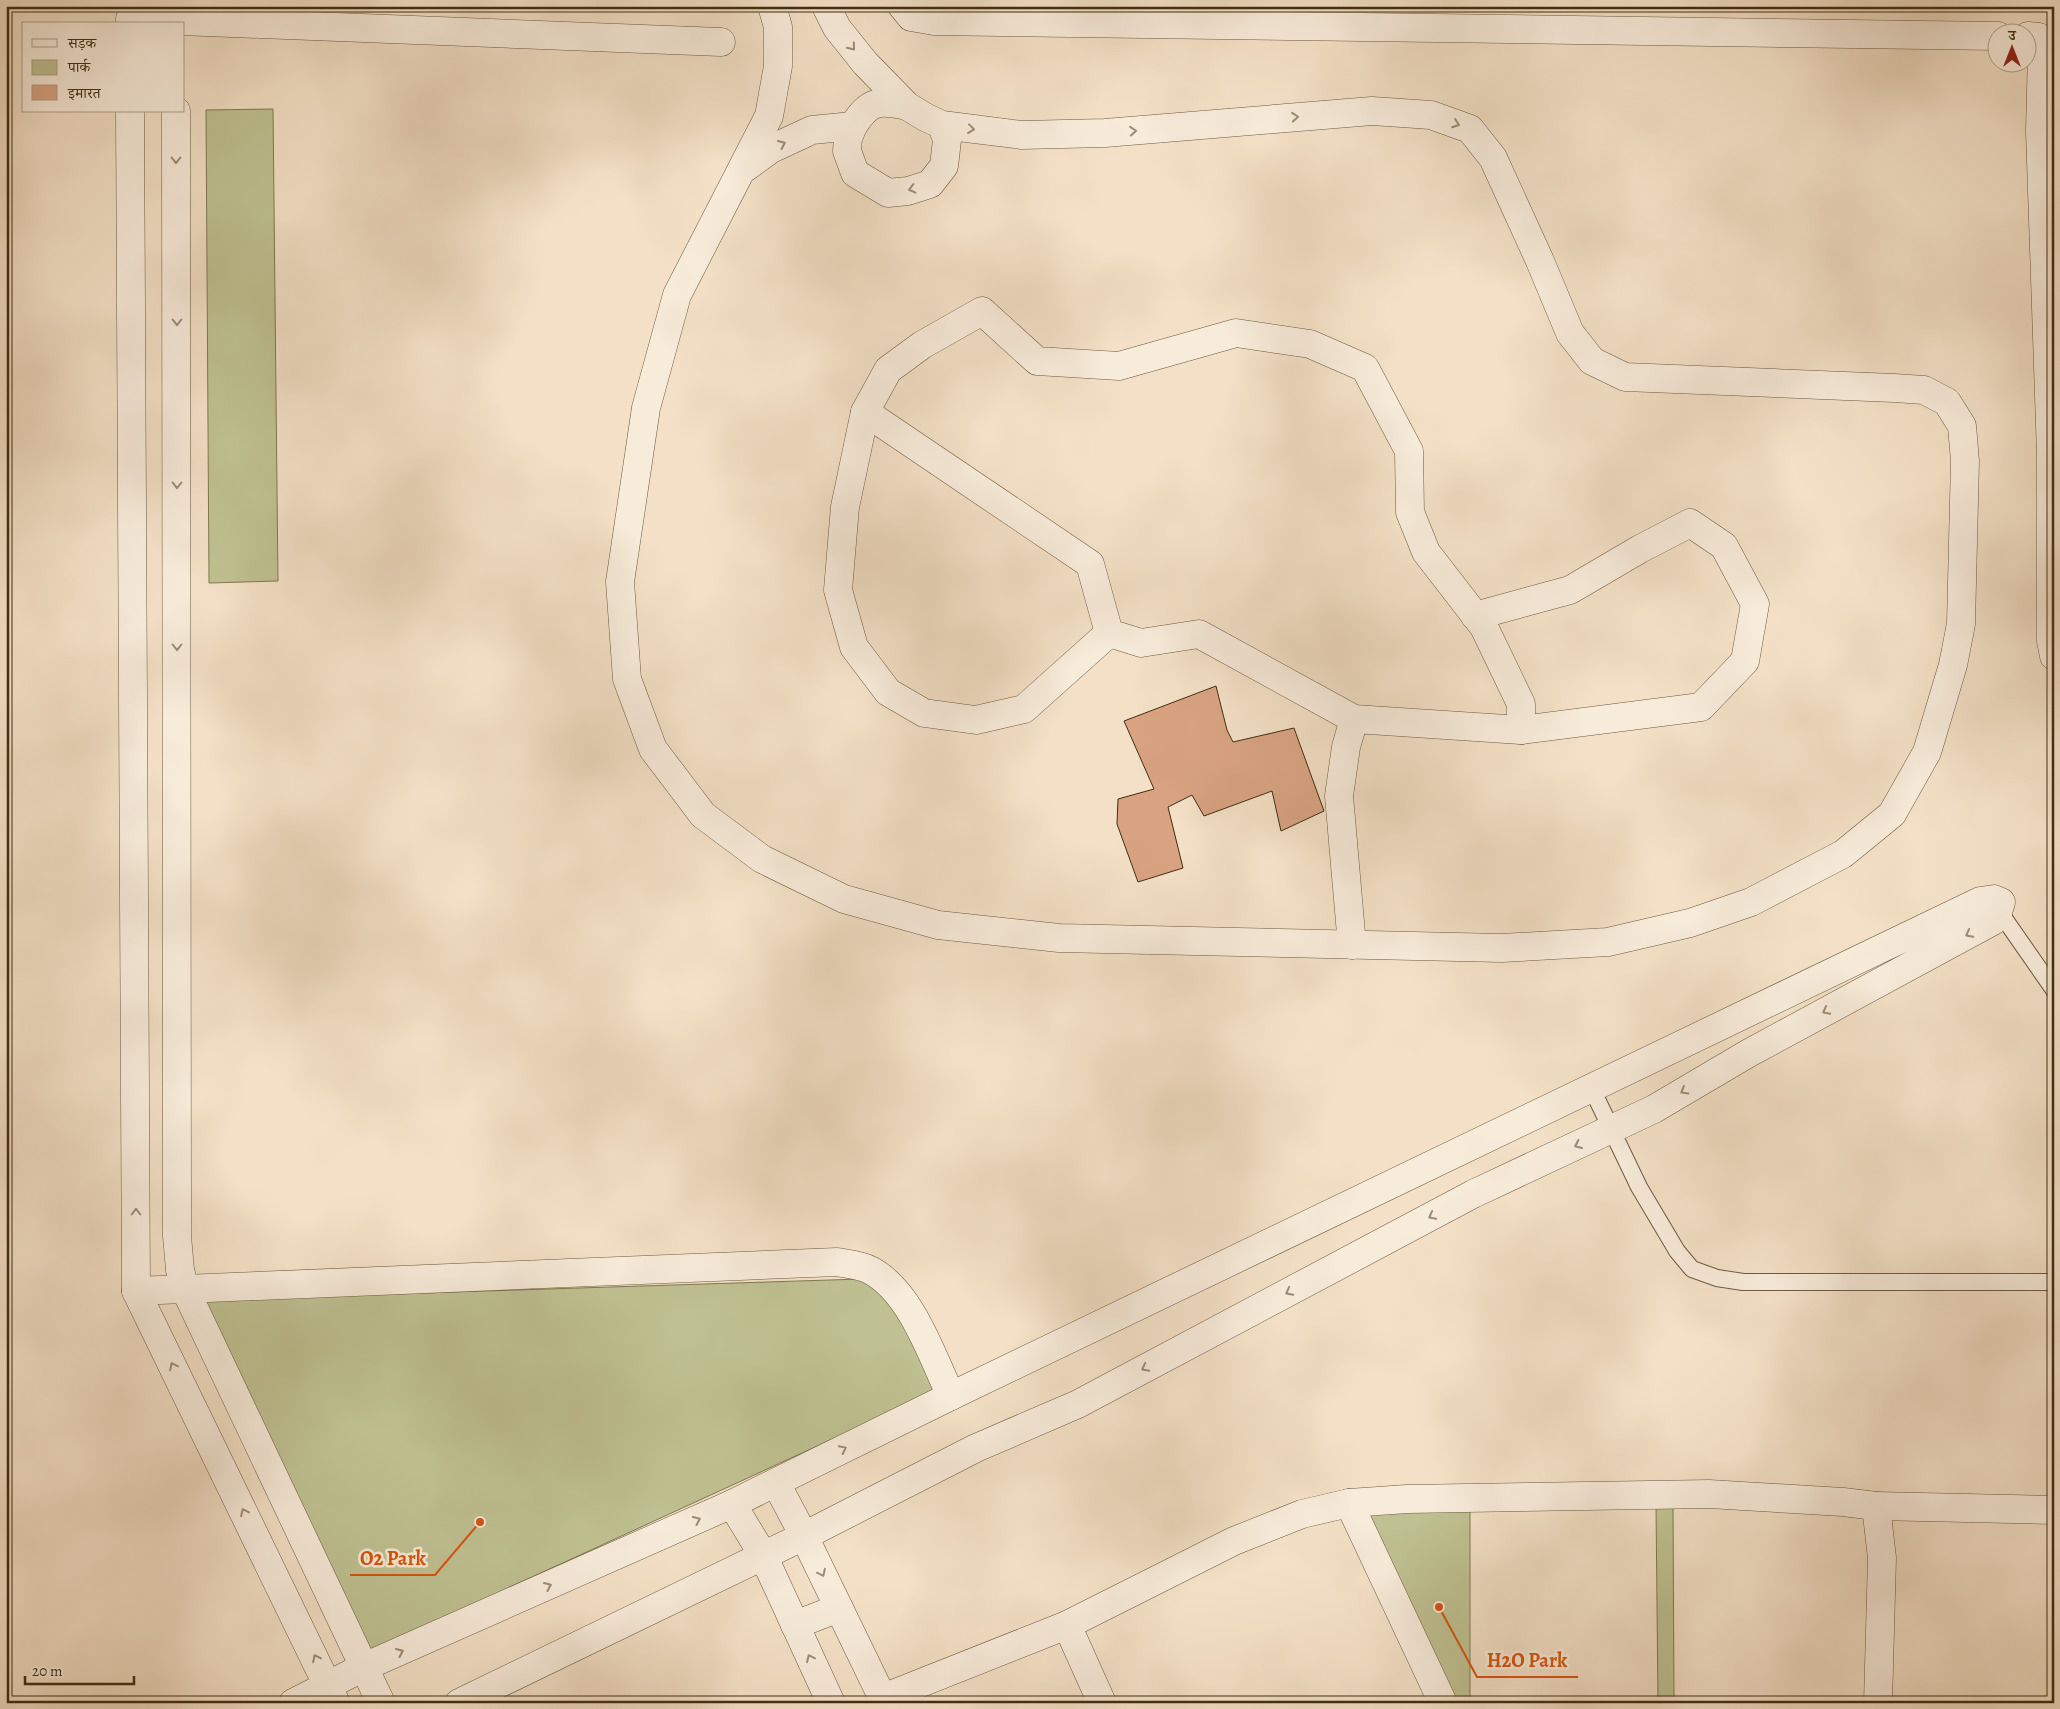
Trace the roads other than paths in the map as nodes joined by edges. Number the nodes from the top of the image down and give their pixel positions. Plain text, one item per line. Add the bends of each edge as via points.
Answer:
1 (772, 6) edge
2 (826, 6) edge
3 (902, 6) edge
4 (129, 16) edge
5 (176, 17) edge
6 (1988, 36) edge
7 (2038, 37) edge
8 (720, 42) dead end
9 (907, 106) junction
10 (130, 112) edge
11 (176, 112) edge
12 (942, 125) junction
13 (853, 126) junction
14 (741, 170) junction
15 (865, 412) junction
16 (1475, 616) junction
17 (1109, 633) junction
18 (2054, 656) edge
19 (1354, 720) junction
20 (1522, 730) junction
21 (1999, 911) junction
22 (1352, 945) junction
23 (2054, 990) edge
24 (1592, 1089) junction
25 (1612, 1129) junction
26 (2054, 1282) edge
27 (185, 1289) junction
28 (136, 1291) junction
29 (951, 1396) junction
30 (776, 1483) junction
31 (1348, 1503) junction
32 (732, 1504) junction
33 (1876, 1506) junction
34 (2054, 1510) edge
35 (804, 1536) junction
36 (763, 1555) junction
37 (839, 1608) junction
38 (795, 1625) junction
39 (1067, 1625) junction
40 (364, 1668) junction
41 (332, 1694) edge
42 (884, 1700) edge
43 (293, 1703) edge
44 (381, 1703) edge
45 (459, 1703) edge
46 (830, 1703) edge
47 (1102, 1703) edge
48 (1443, 1703) edge
49 (1878, 1703) edge

1 - 14 street via 778,28 778,66 769,116
2 -> 9 street via 842,35
3 - 6 street via 911,17 934,21
4 - 5 street
5 - 8 street
7 - 18 street via 2042,52 2040,131 2052,454
9 - 12 street
9 - 13 street via 884,101 864,109
28 -> 10 street
11 -> 27 street via 177,1236
12 -> 13 street via 947,140 944,166 930,184 888,193 855,173 847,151
12 -> 22 street via 1022,135 1096,134 1372,111 1431,115 1470,129 1493,158 1570,333 1592,361 1625,377 1924,390 1946,402 1962,426 1965,461 1961,624 1953,665 1927,752 1892,814 1843,854 1751,902 1690,924 1608,942 1502,948
14 -> 13 street via 771,149 812,130
14 - 22 street via 677,295 646,408 620,582 627,680 653,749 703,815 762,859 844,899 938,925 1059,938
15 - 16 street via 888,370 922,345 982,311 1038,361 1119,366 1236,333 1310,344 1365,368 1409,451 1410,512 1426,552
15 - 17 street via 1090,564
15 - 17 street via 845,507 838,590 854,647 888,692 924,713 976,720 1024,708
16 - 20 street via 1484,627 1522,704
16 - 20 street via 1570,590 1690,523 1724,546 1755,604 1745,661 1701,707
17 - 19 street via 1141,643 1199,634
19 - 20 street
19 - 22 street via 1346,747 1339,796
21 - 23 lane
21 - 24 street via 2001,902 1994,899 1980,901
21 -> 25 street via 1993,921 1749,1053 1654,1109
24 - 25 lane
24 - 29 street
25 - 26 lane via 1639,1187 1677,1251 1692,1269 1717,1278 1742,1282
25 -> 35 street via 1473,1194 1078,1404 976,1448
27 - 28 street
27 - 29 street via 837,1262 869,1268 889,1282 908,1305
27 - 40 street
41 -> 28 street
30 -> 29 street
30 - 32 street
30 - 35 street
31 - 33 street via 1407,1499 1709,1494
31 - 39 street via 1302,1514 1234,1541
31 - 48 street
32 - 36 street
40 -> 32 street
33 - 34 street
33 - 49 street via 1882,1558
35 - 36 street
35 -> 37 street
36 - 38 street
36 - 45 street
37 - 38 street
37 - 42 street
46 -> 38 street
39 - 42 street
39 - 47 street
40 - 41 street
40 - 44 street
41 - 43 street

